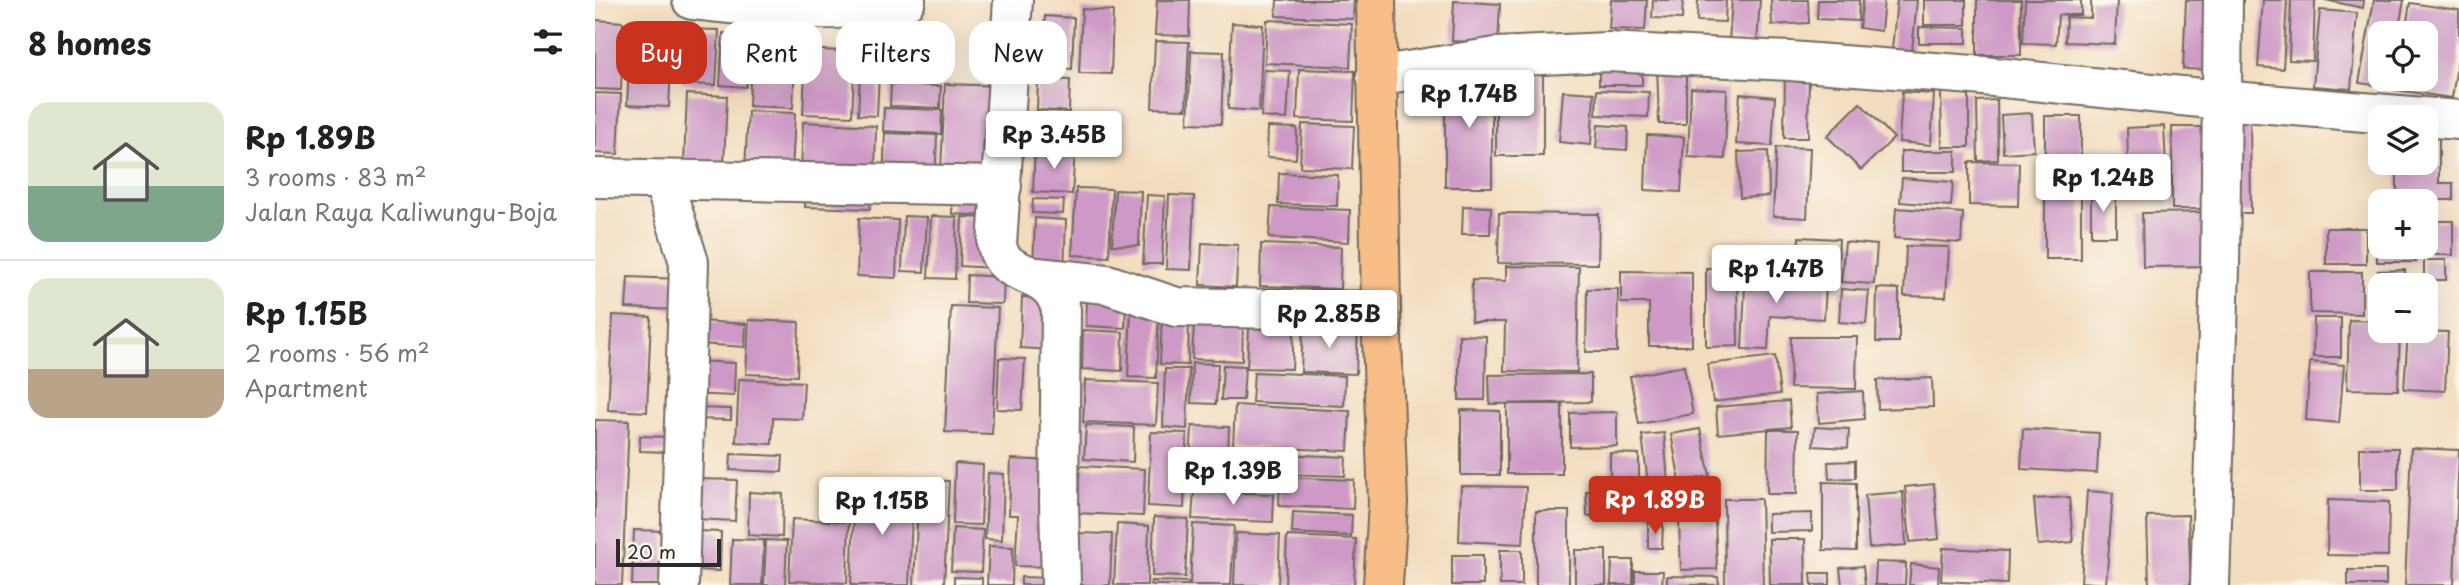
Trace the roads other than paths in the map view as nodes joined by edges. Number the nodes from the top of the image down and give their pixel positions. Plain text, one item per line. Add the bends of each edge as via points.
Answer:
1 (692, 0) edge
2 (906, 0) edge
3 (1013, 0) edge
4 (1376, 0) edge
5 (2223, 0) edge
6 (1376, 76) junction
7 (2221, 100) junction
8 (2459, 120) edge
9 (595, 178) edge
10 (663, 180) junction
11 (1002, 186) junction
12 (1038, 277) junction
13 (1381, 311) junction
14 (679, 585) edge
15 (1061, 585) edge
16 (1383, 585) edge
17 (2210, 585) edge

1 - 2 street via 822,8
3 - 11 street
4 - 6 main road
5 - 7 street
6 - 7 street via 1496,57 1608,52 1868,67
6 - 13 main road
7 - 8 street
7 - 17 street
9 - 10 street
10 - 11 street
10 - 14 street via 689,262
11 - 12 street via 1000,258 1015,270
12 - 13 street via 1107,284 1175,307
12 - 15 street via 1058,296 1061,310
13 - 16 main road via 1388,503

